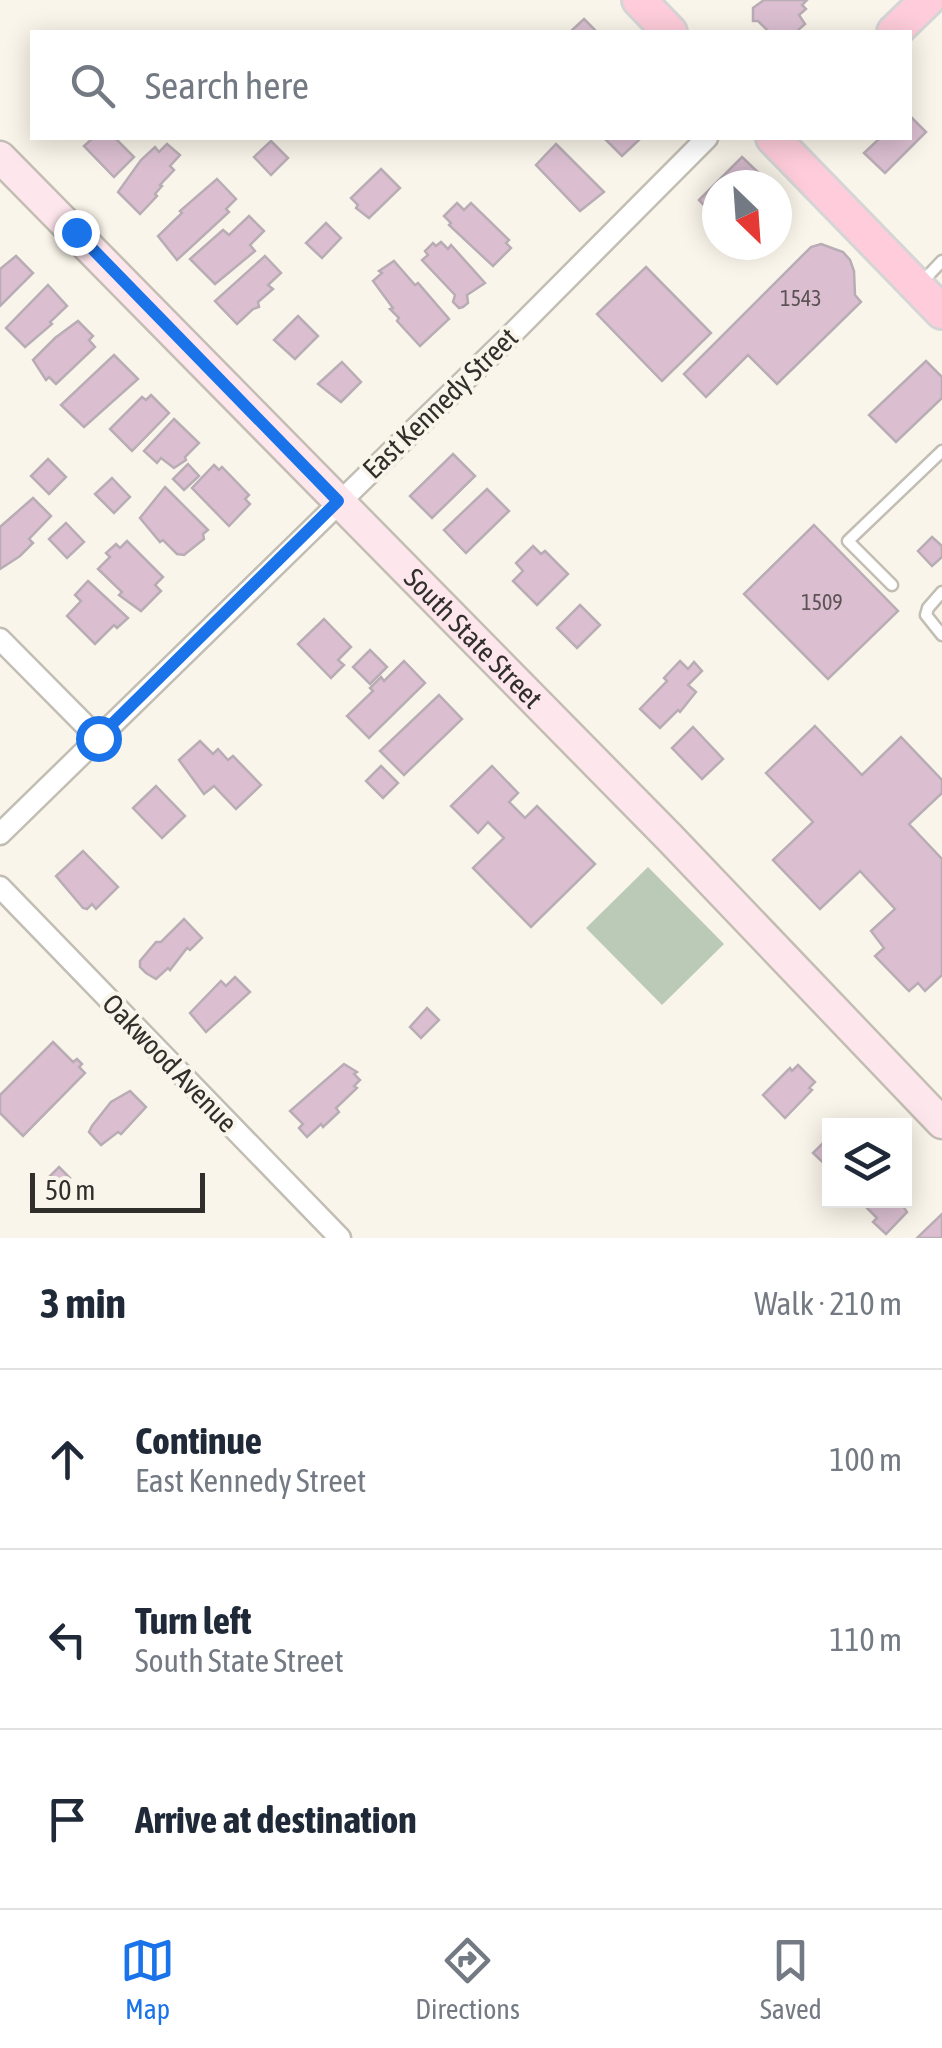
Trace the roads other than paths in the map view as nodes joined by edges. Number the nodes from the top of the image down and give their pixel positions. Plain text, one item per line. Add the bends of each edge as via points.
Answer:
1 (639, 0) edge
2 (927, 0) edge
3 (668, 30) edge
4 (896, 30) edge
5 (705, 140) edge
6 (779, 140) edge
7 (0, 157) edge
8 (942, 261) edge
9 (917, 287) junction
10 (942, 312) edge
11 (942, 451) edge
12 (338, 501) junction
13 (892, 585) dead end
14 (942, 592) edge
15 (942, 635) edge
16 (0, 638) edge
17 (98, 738) junction
18 (0, 834) edge
19 (0, 887) edge
20 (942, 1123) edge
21 (340, 1238) edge

1 - 3 main road
2 - 4 main road
5 - 12 street, East Kennedy Street
6 - 9 main road
7 - 12 street, South State Street
8 - 9 lane
9 - 10 main road
11 - 13 lane via 848,541
12 - 17 street, East Kennedy Street
12 - 20 street, South State Street
14 - 15 lane via 926,615
16 - 17 street
17 - 18 street, East Kennedy Street
19 - 21 street, Oakwood Avenue

